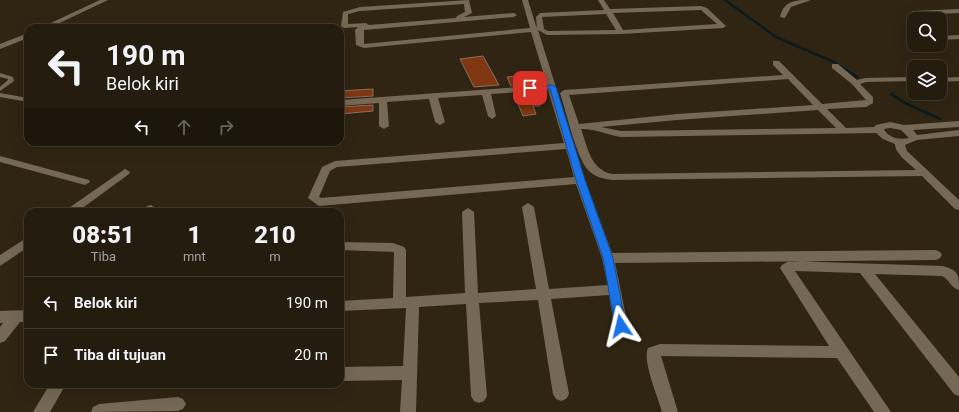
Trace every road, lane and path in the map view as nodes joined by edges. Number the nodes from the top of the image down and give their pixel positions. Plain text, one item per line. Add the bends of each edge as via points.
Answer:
1 (105, 0) edge
2 (525, 0) edge
3 (600, 0) edge
4 (648, 0) edge
5 (808, 0) edge
6 (466, 1) edge
7 (658, 10) junction
8 (959, 11) edge
9 (608, 12) junction
10 (936, 12) edge
11 (514, 15) dead end
12 (783, 18) dead end
13 (54, 24) edge
14 (451, 29) junction
15 (534, 30) junction
16 (621, 32) junction
17 (24, 37) edge
18 (959, 37) edge
19 (947, 38) edge
20 (0, 47) edge
21 (776, 63) dead end
22 (835, 66) dead end
23 (959, 74) edge
24 (0, 75) edge
25 (947, 75) edge
26 (788, 77) junction
27 (907, 79) edge
28 (959, 79) edge
29 (947, 80) edge
30 (856, 83) junction
31 (552, 87) junction
32 (0, 89) edge
33 (486, 92) junction
34 (0, 95) edge
35 (433, 96) junction
36 (24, 99) edge
37 (383, 100) junction
38 (344, 103) edge
39 (819, 106) junction
40 (492, 116) dead end
41 (677, 117) junction
42 (440, 122) dead end
43 (959, 124) edge
44 (384, 126) dead end
45 (590, 126) junction
46 (576, 127) junction
47 (904, 128) junction
48 (879, 130) junction
49 (844, 131) junction
50 (688, 133) junction
51 (955, 134) edge
52 (914, 138) junction
53 (959, 140) edge
54 (900, 142) junction
55 (570, 146) junction
56 (0, 160) edge
57 (125, 172) dead end
58 (925, 174) junction
59 (580, 180) junction
60 (85, 182) dead end
61 (959, 206) edge
62 (528, 207) dead end
63 (75, 208) edge
64 (468, 212) dead end
65 (24, 244) edge
66 (344, 246) edge
67 (936, 255) dead end
68 (608, 258) junction
69 (0, 261) edge
70 (864, 270) junction
71 (959, 285) edge
72 (615, 290) junction
73 (542, 294) junction
74 (472, 298) junction
75 (406, 302) junction
76 (344, 306) edge
77 (22, 316) edge
78 (0, 317) edge
79 (621, 326) dead end
80 (0, 337) edge
81 (842, 352) junction
82 (409, 373) junction
83 (344, 374) edge
84 (56, 388) edge
85 (959, 389) edge
86 (561, 394) dead end
87 (479, 396) dead end
88 (178, 404) dead end
89 (41, 412) edge
90 (99, 412) edge
91 (408, 412) edge
92 (670, 412) edge
93 (883, 412) edge

1 - 13 street
2 - 15 street
3 - 9 street
4 - 7 street
5 - 12 street via 789,4
6 - 6 street via 469,13 463,16 351,26 344,24 345,13 350,11
7 - 9 street
7 - 16 street via 704,9 724,25
8 - 10 street
9 - 16 street
9 - 16 street via 542,14 539,17 541,30 547,33
11 - 14 street
14 - 14 street via 368,46 360,45 359,30 362,28
14 - 15 street
15 - 31 street
17 - 20 street
18 - 19 street
21 - 26 street
22 - 30 street
23 - 25 street
24 - 32 lane via 11,78 11,81
26 - 39 street
26 - 46 street via 564,92
27 - 30 street via 865,80
28 - 29 street
30 - 39 street via 870,99 869,103
31 - 33 street
31 - 55 street
33 - 35 street
33 - 40 street
34 - 36 lane
35 - 37 street
35 - 42 street
37 - 38 street
37 - 44 street
39 - 41 street
39 - 49 street
41 - 45 street
41 - 50 street via 678,126
43 - 47 street
45 - 46 street
45 - 50 street via 614,133
46 - 58 street via 592,169 600,175 612,177
47 - 48 street via 885,125
47 - 52 street via 911,132
48 - 49 street
48 - 54 street via 885,136
49 - 50 street
51 - 52 street
51 - 53 street
52 - 54 street via 910,142
54 - 58 street via 904,153
55 - 59 street
55 - 59 street via 335,164 326,168 314,198 320,202
56 - 60 street
57 - 63 street
58 - 61 street
59 - 68 street
62 - 73 street
64 - 74 street
65 - 69 street
66 - 75 street via 393,247 400,250
67 - 68 street
68 - 72 street
70 - 71 street via 943,271 950,274
70 - 81 street via 789,266 786,268
70 - 85 street
72 - 73 street
72 - 79 street
73 - 74 street
73 - 86 street
74 - 75 street
74 - 87 street
75 - 76 street
75 - 82 street
77 - 78 street
77 - 80 street
81 - 92 street via 654,352 654,362
81 - 93 street
82 - 83 street
82 - 91 street
84 - 89 street
88 - 90 street

